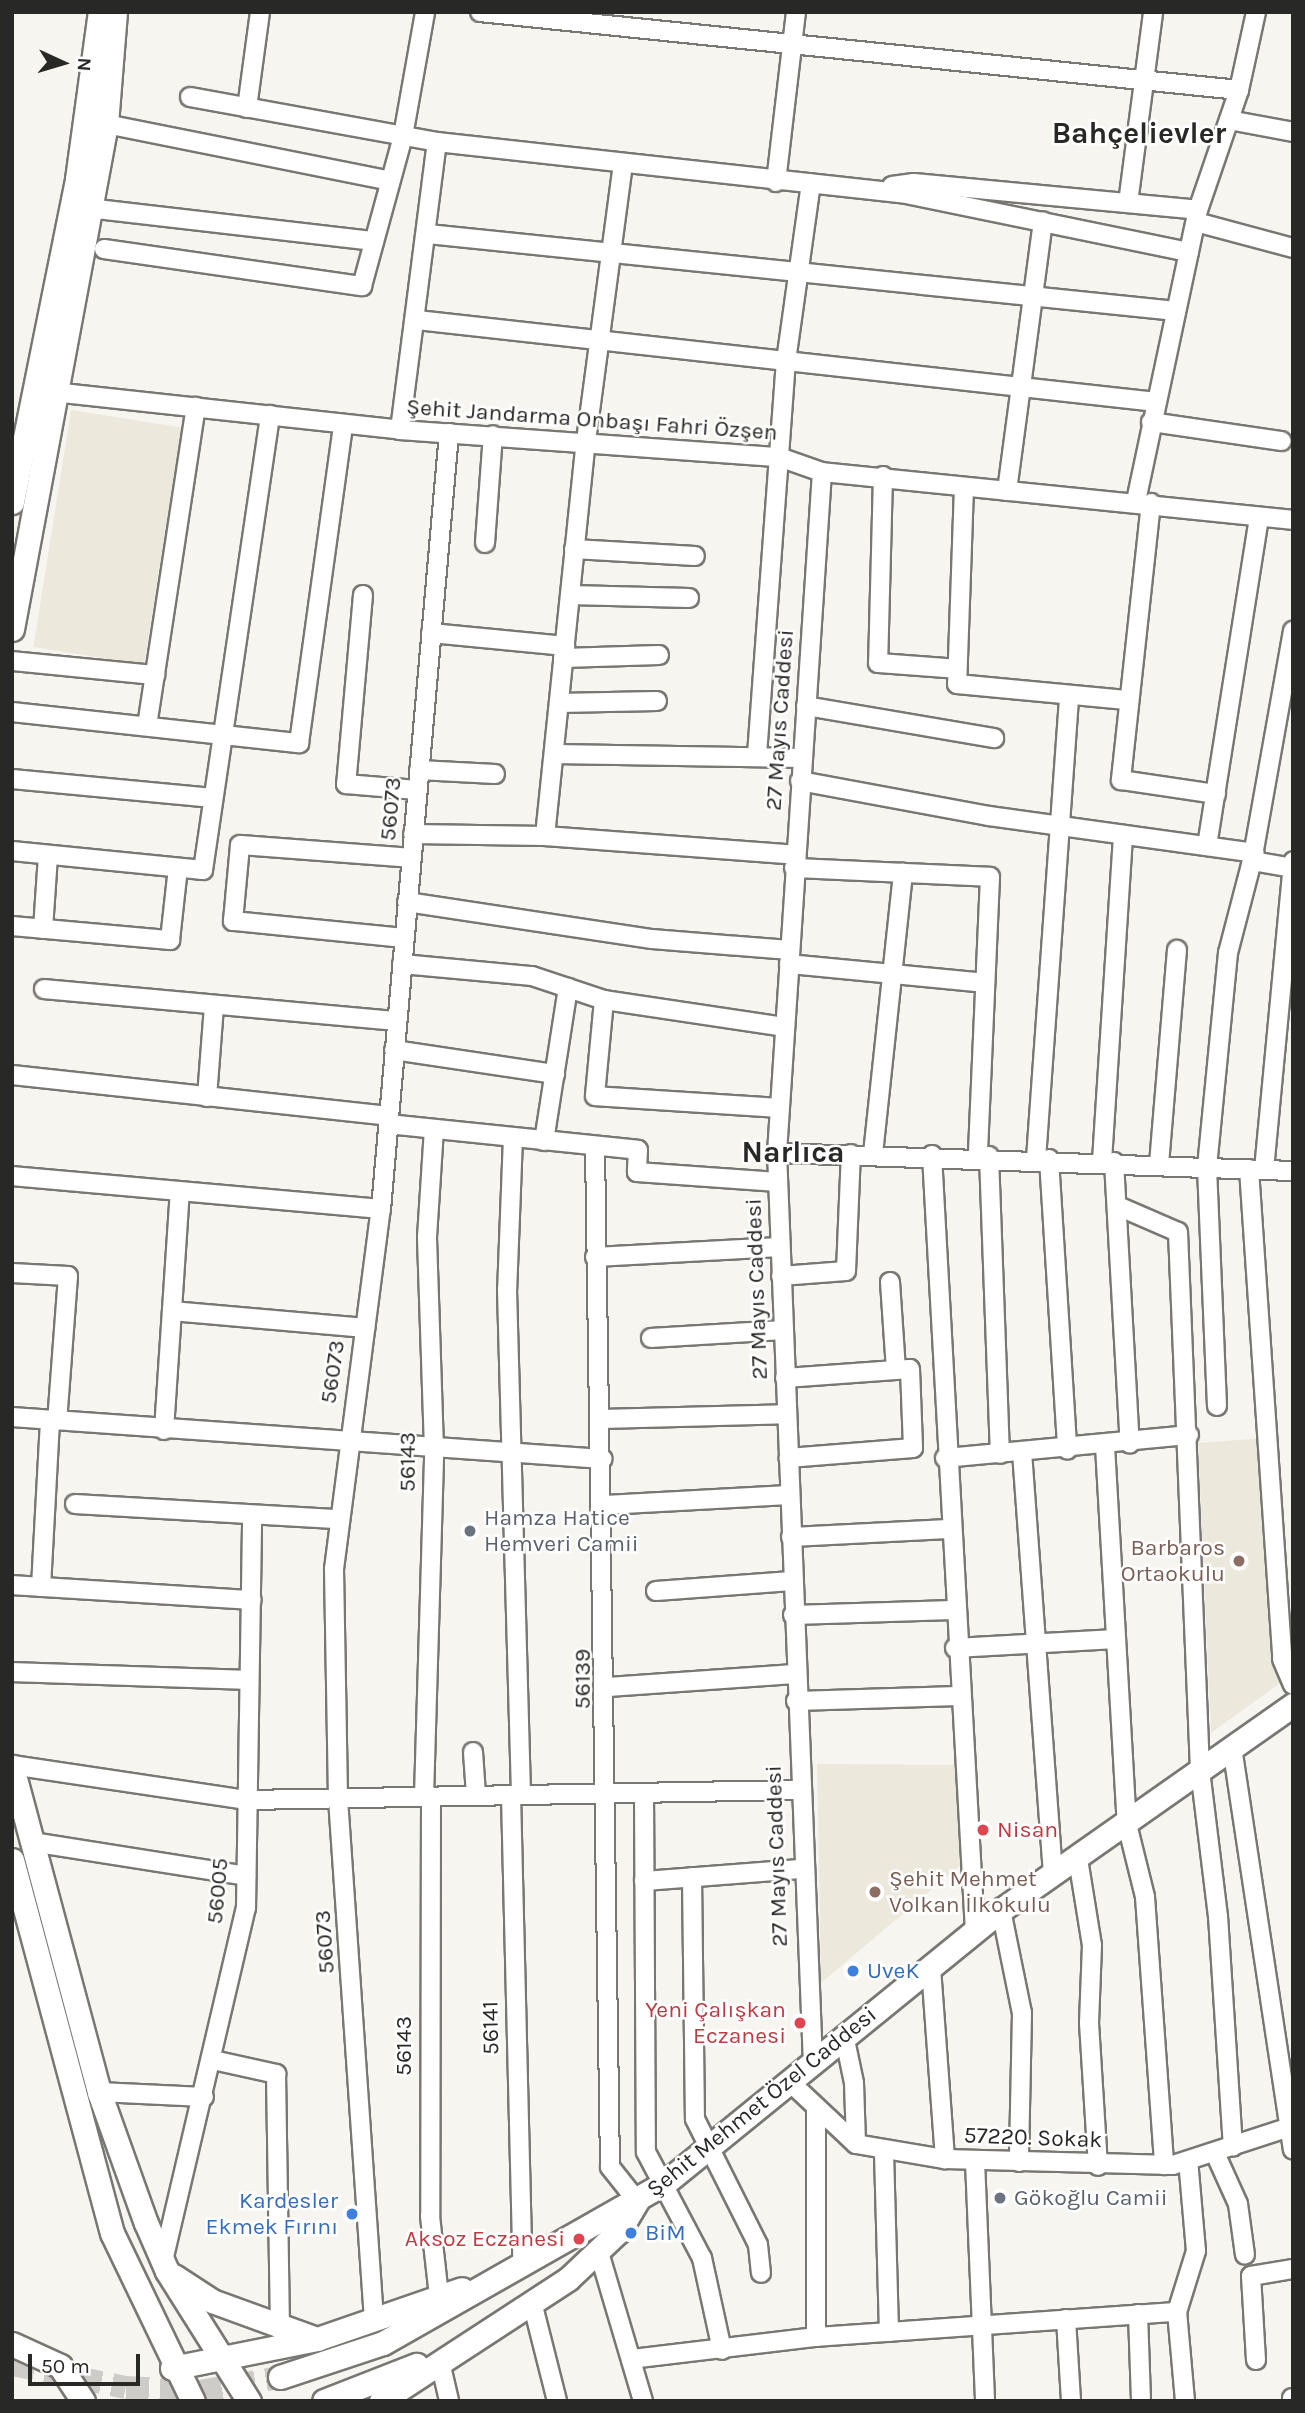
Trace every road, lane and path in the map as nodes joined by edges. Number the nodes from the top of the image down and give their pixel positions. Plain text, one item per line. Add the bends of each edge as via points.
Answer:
1 (100, 12) edge
2 (115, 12) edge
3 (125, 12) edge
4 (260, 12) edge
5 (425, 12) edge
6 (480, 12) edge
7 (796, 12) edge
8 (1153, 12) edge
9 (1256, 12) edge
10 (793, 43) junction
11 (1146, 80) junction
12 (111, 90) junction
13 (1239, 90) junction
14 (190, 97) dead end
15 (247, 108) junction
16 (1229, 120) junction
17 (106, 124) junction
18 (1293, 132) edge
19 (403, 136) junction
20 (437, 142) junction
21 (624, 164) junction
22 (390, 181) junction
23 (776, 182) junction
24 (811, 184) junction
25 (872, 189) junction
26 (1128, 203) junction
27 (88, 208) junction
28 (1197, 216) junction
29 (1044, 221) junction
30 (428, 234) junction
31 (374, 241) junction
32 (1293, 248) edge
33 (104, 249) dead end
34 (1189, 252) junction
35 (611, 253) junction
36 (800, 272) junction
37 (1031, 296) junction
38 (1176, 311) junction
39 (417, 320) junction
40 (599, 340) junction
41 (786, 361) junction
42 (1019, 387) junction
43 (53, 391) junction
44 (1156, 402) junction
45 (196, 407) junction
46 (270, 415) junction
47 (1151, 422) junction
48 (343, 424) junction
49 (400, 430) junction
50 (449, 433) junction
51 (493, 435) junction
52 (586, 441) junction
53 (1282, 441) dead end
54 (779, 457) junction
55 (822, 472) junction
56 (883, 476) junction
57 (964, 486) junction
58 (1007, 491) junction
59 (12, 502) edge
60 (1143, 502) junction
61 (1259, 517) junction
62 (1293, 520) edge
63 (485, 542) dead end
64 (574, 549) junction
65 (695, 556) dead end
66 (363, 595) dead end
67 (570, 595) junction
68 (689, 598) dead end
69 (12, 629) edge
70 (1293, 631) edge
71 (431, 634) junction
72 (564, 652) junction
73 (659, 655) dead end
74 (12, 661) edge
75 (957, 669) junction
76 (155, 675) junction
77 (1069, 696) junction
78 (1126, 699) junction
79 (657, 701) dead end
80 (559, 703) junction
81 (806, 706) junction
82 (12, 712) edge
83 (147, 726) junction
84 (221, 734) junction
85 (994, 738) dead end
86 (554, 754) junction
87 (757, 755) junction
88 (802, 758) junction
89 (419, 770) junction
90 (495, 774) dead end
91 (12, 779) edge
92 (800, 781) junction
93 (417, 790) junction
94 (1216, 794) junction
95 (213, 798) junction
96 (1056, 826) junction
97 (413, 834) junction
98 (1123, 835) junction
99 (545, 836) junction
100 (1207, 846) junction
101 (12, 851) edge
102 (48, 855) junction
103 (1253, 857) junction
104 (411, 858) junction
105 (795, 862) junction
106 (1292, 866) edge
107 (178, 868) junction
108 (903, 873) junction
109 (407, 902) junction
110 (12, 926) edge
111 (43, 929) junction
112 (404, 938) junction
113 (1177, 950) dead end
114 (789, 957) junction
115 (402, 964) junction
116 (892, 974) junction
117 (985, 983) junction
118 (568, 988) junction
119 (44, 989) dead end
120 (604, 1000) junction
121 (214, 1006) junction
122 (397, 1021) junction
123 (785, 1027) junction
124 (394, 1050) junction
125 (555, 1074) junction
126 (12, 1075) edge
127 (207, 1097) junction
128 (779, 1108) junction
129 (388, 1120) junction
130 (434, 1129) junction
131 (513, 1137) junction
132 (544, 1141) junction
133 (595, 1146) junction
134 (777, 1153) junction
135 (851, 1154) junction
136 (873, 1154) junction
137 (932, 1155) junction
138 (983, 1156) junction
139 (1042, 1159) junction
140 (1108, 1162) junction
141 (1159, 1164) junction
142 (1207, 1167) junction
143 (1256, 1169) junction
144 (1293, 1171) edge
145 (12, 1176) edge
146 (778, 1182) junction
147 (180, 1192) junction
148 (1118, 1206) junction
149 (381, 1209) junction
150 (780, 1247) junction
151 (595, 1257) junction
152 (12, 1273) edge
153 (781, 1276) junction
154 (890, 1282) dead end
155 (172, 1311) junction
156 (365, 1328) junction
157 (783, 1330) junction
158 (651, 1338) dead end
159 (896, 1370) junction
160 (785, 1378) junction
161 (1217, 1406) dead end
162 (786, 1414) junction
163 (12, 1417) edge
164 (601, 1419) junction
165 (54, 1421) junction
166 (164, 1430) junction
167 (1189, 1435) junction
168 (348, 1443) junction
169 (1130, 1444) junction
170 (1105, 1446) junction
171 (434, 1448) junction
172 (1067, 1449) junction
173 (1022, 1452) junction
174 (510, 1453) junction
175 (1000, 1454) junction
176 (788, 1458) junction
177 (945, 1458) junction
178 (603, 1459) junction
179 (789, 1496) junction
180 (75, 1504) dead end
181 (605, 1505) junction
182 (252, 1517) junction
183 (339, 1519) junction
184 (948, 1529) junction
185 (790, 1537) junction
186 (792, 1581) junction
187 (12, 1585) edge
188 (41, 1587) junction
189 (656, 1591) dead end
190 (252, 1600) junction
191 (953, 1610) junction
192 (793, 1615) junction
193 (1116, 1639) junction
194 (1032, 1644) junction
195 (955, 1648) junction
196 (12, 1672) edge
197 (795, 1674) junction
198 (249, 1680) junction
199 (1293, 1685) edge
200 (608, 1688) junction
201 (958, 1696) junction
202 (796, 1701) junction
203 (1293, 1705) edge
204 (1233, 1747) junction
205 (473, 1752) dead end
206 (12, 1766) edge
207 (1200, 1770) junction
208 (799, 1790) junction
209 (644, 1793) junction
210 (606, 1794) junction
211 (475, 1795) junction
212 (516, 1795) junction
213 (427, 1796) junction
214 (338, 1798) junction
215 (247, 1800) junction
216 (1127, 1824) junction
217 (32, 1842) junction
218 (1077, 1859) junction
219 (12, 1860) edge
220 (802, 1869) junction
221 (1053, 1875) junction
222 (246, 1876) junction
223 (692, 1877) junction
224 (645, 1881) junction
225 (1001, 1910) junction
226 (975, 1931) junction
227 (931, 1968) junction
228 (844, 2035) junction
229 (213, 2060) junction
230 (813, 2064) junction
231 (792, 2083) junction
232 (99, 2092) junction
233 (204, 2097) junction
234 (816, 2107) junction
235 (1291, 2127) edge
236 (856, 2144) junction
237 (713, 2146) junction
238 (1233, 2147) junction
239 (1293, 2150) edge
240 (884, 2153) junction
241 (1215, 2153) junction
242 (944, 2160) junction
243 (1188, 2160) junction
244 (975, 2161) junction
245 (1018, 2162) junction
246 (1164, 2165) junction
247 (1098, 2166) junction
248 (666, 2182) junction
249 (637, 2202) junction
250 (546, 2249) junction
251 (598, 2249) junction
252 (1245, 2255) dead end
253 (522, 2260) junction
254 (165, 2266) junction
255 (1293, 2269) edge
256 (761, 2273) dead end
257 (128, 2276) junction
258 (568, 2279) junction
259 (485, 2282) junction
260 (439, 2296) junction
261 (533, 2306) junction
262 (1177, 2312) junction
263 (1138, 2314) junction
264 (1066, 2319) junction
265 (374, 2320) junction
266 (982, 2324) junction
267 (280, 2330) junction
268 (491, 2332) junction
269 (889, 2332) junction
270 (816, 2337) junction
271 (317, 2339) junction
272 (12, 2344) edge
273 (722, 2350) junction
274 (220, 2357) junction
275 (631, 2359) junction
276 (1255, 2360) dead end
277 (441, 2366) junction
278 (172, 2368) junction
279 (280, 2377) tunnel mouth
280 (83, 2401) edge
281 (193, 2401) edge
282 (249, 2401) edge
283 (324, 2401) edge
284 (381, 2401) edge
285 (449, 2401) edge
286 (557, 2401) edge
287 (643, 2401) edge
288 (985, 2401) edge
289 (1071, 2401) edge
290 (1141, 2401) edge
291 (1185, 2401) edge

1 - 59 main road via 77,179
2 - 12 main road
3 - 12 main road
4 - 15 street
5 - 19 street
6 - 10 street
7 - 10 street
8 - 11 street
9 - 13 street
10 - 11 street
10 - 23 street
11 - 13 street
11 - 26 street
12 - 17 main road
13 - 16 street
14 - 15 street
15 - 19 street
16 - 18 street
16 - 28 street
17 - 22 street
17 - 27 main road
19 - 20 street
19 - 22 street
20 - 21 street
20 - 30 street
21 - 23 street
21 - 35 street
22 - 31 street
23 - 24 street
24 - 25 street
24 - 36 street
25 - 26 street via 914,183
25 - 29 street
26 - 28 street
27 - 31 street
27 - 43 main road
28 - 32 street
28 - 34 street
29 - 34 street
29 - 37 street
30 - 35 street
30 - 39 street
31 - 33 street via 362,286
34 - 38 street
35 - 36 street
35 - 40 street
36 - 37 street
36 - 41 street
37 - 38 street
37 - 42 street
38 - 44 street
39 - 40 street
39 - 49 street
40 - 41 street
40 - 52 street
41 - 42 street
41 - 54 street
42 - 44 street
42 - 58 street
43 - 45 street, Şehit Jandarma Onbaşı Fahri Özşen
43 - 69 main road
44 - 47 street
45 - 46 street, Şehit Jandarma Onbaşı Fahri Özşen
45 - 76 street
46 - 48 street, Şehit Jandarma Onbaşı Fahri Özşen
46 - 84 street
47 - 53 street
47 - 60 street
48 - 49 street, Şehit Jandarma Onbaşı Fahri Özşen
48 - 84 street via 299,743
49 - 50 street, Şehit Jandarma Onbaşı Fahri Özşen
50 - 51 street, Şehit Jandarma Onbaşı Fahri Özşen
50 - 71 street, 56073
51 - 52 street, Şehit Jandarma Onbaşı Fahri Özşen
51 - 63 street
52 - 54 street, Şehit Jandarma Onbaşı Fahri Özşen
52 - 64 street
54 - 55 street, Şehit Jandarma Onbaşı Fahri Özşen
54 - 87 street
55 - 56 street, Şehit Jandarma Onbaşı Fahri Özşen
55 - 81 street, 27 Mayıs Caddesi
56 - 57 street, Şehit Jandarma Onbaşı Fahri Özşen
56 - 75 street via 878,663
57 - 58 street, Şehit Jandarma Onbaşı Fahri Özşen
57 - 75 street
58 - 60 street, Şehit Jandarma Onbaşı Fahri Özşen
60 - 61 street, Şehit Jandarma Onbaşı Fahri Özşen
60 - 78 street
61 - 62 street, Şehit Jandarma Onbaşı Fahri Özşen
61 - 94 street
64 - 65 street
64 - 67 street
66 - 93 street via 346,784
67 - 68 street
67 - 72 street
70 - 103 street
71 - 72 street
71 - 89 street, 56073
72 - 73 street
72 - 80 street
74 - 76 street
75 - 77 street via 957,684
76 - 83 street
77 - 78 street
77 - 96 street
78 - 94 street via 1121,780
79 - 80 street
80 - 86 street
81 - 85 street
81 - 88 street, 27 Mayıs Caddesi
82 - 83 street
83 - 84 street
84 - 95 street
86 - 87 street
86 - 99 street
87 - 88 street
88 - 92 street, 27 Mayıs Caddesi
89 - 90 street
89 - 93 street, 56073
91 - 95 street
92 - 96 street
92 - 105 street, 27 Mayıs Caddesi
93 - 97 street, 56073
94 - 100 street
95 - 107 street via 203,870
96 - 98 street
96 - 139 street
97 - 99 street
97 - 104 street, 56073
98 - 100 street
98 - 140 street
99 - 105 street
100 - 103 street
101 - 102 street
102 - 107 street
102 - 111 street
103 - 106 street
103 - 142 street via 1228,953
104 - 109 street, 56073
104 - 112 street via 240,845 233,921
105 - 108 street
105 - 114 street, 27 Mayıs Caddesi
106 - 143 street
107 - 111 street via 170,940
108 - 116 street
108 - 117 street via 990,877
109 - 112 street, 56073
109 - 114 street
110 - 111 street
112 - 115 street, 56073
113 - 141 street
114 - 116 street
114 - 123 street, 27 Mayıs Caddesi
115 - 118 street via 532,976
115 - 122 street, 56073
116 - 117 street
116 - 136 street
117 - 138 street
118 - 120 street
118 - 125 street
119 - 121 street
120 - 123 street
120 - 128 street via 595,1096
121 - 122 street
121 - 127 street
122 - 124 street, 56073
123 - 128 street, 27 Mayıs Caddesi
124 - 125 street
124 - 129 street, 56073
125 - 132 street
126 - 127 street
127 - 129 street
128 - 134 street, 27 Mayıs Caddesi
129 - 130 street
129 - 149 street, 56073
130 - 131 street
130 - 171 street, 56143 via 427,1237
131 - 132 street
131 - 174 street, 56141
132 - 133 street
133 - 146 street via 638,1150 637,1172
133 - 151 street, 56139
134 - 135 street
134 - 146 street, 27 Mayıs Caddesi
135 - 136 street
135 - 153 street via 846,1271
136 - 137 street
137 - 138 street
137 - 177 street
138 - 139 street
138 - 175 street
139 - 140 street
139 - 172 street
140 - 141 street
140 - 148 street
141 - 142 street
142 - 143 street
142 - 161 street
143 - 144 street
143 - 199 street via 1282,1659
145 - 147 street
146 - 150 street, 27 Mayıs Caddesi
147 - 149 street
147 - 155 street
148 - 167 street via 1178,1232
148 - 169 street
149 - 156 street, 56073
150 - 151 street
150 - 153 street, 27 Mayıs Caddesi
151 - 164 street, 56139
152 - 165 street via 68,1276
153 - 157 street, 27 Mayıs Caddesi
154 - 159 street
155 - 156 street
155 - 166 street
156 - 168 street, 56073
157 - 158 street
157 - 160 street, 27 Mayıs Caddesi
159 - 160 street
159 - 176 street via 910,1369 913,1448
160 - 162 street, 27 Mayıs Caddesi
162 - 164 street
162 - 176 street, 27 Mayıs Caddesi
163 - 165 street
164 - 178 street, 56139
165 - 166 street
165 - 188 street
166 - 168 street
167 - 169 street
167 - 207 street
168 - 171 street
168 - 183 street, 56073
169 - 170 street
170 - 172 street
170 - 193 street
171 - 174 street
171 - 213 street, 56143
172 - 173 street
173 - 175 street
173 - 194 street
174 - 178 street
174 - 212 street, 56141
175 - 177 street
176 - 179 street, 27 Mayıs Caddesi
177 - 184 street
178 - 181 street, 56139
179 - 181 street
179 - 185 street, 27 Mayıs Caddesi
180 - 182 street
181 - 200 street, 56139
182 - 183 street
182 - 190 street, 56005
183 - 214 street, 56073
184 - 185 street
184 - 191 street
185 - 186 street, 27 Mayıs Caddesi
186 - 189 street
186 - 192 street, 27 Mayıs Caddesi
187 - 188 street
188 - 190 street
190 - 198 street, 56005
191 - 192 street
191 - 195 street
192 - 197 street, 27 Mayıs Caddesi
193 - 194 street
193 - 216 street
194 - 195 street
194 - 221 street
195 - 201 street
196 - 198 street
197 - 200 street
197 - 202 street, 27 Mayıs Caddesi
198 - 215 street, 56005
200 - 210 street, 56139
201 - 202 street
201 - 226 street
202 - 208 street, 27 Mayıs Caddesi
203 - 204 main road, Şehit Mehmet Özel Caddesi
204 - 207 main road, Şehit Mehmet Özel Caddesi
204 - 235 street
205 - 211 street
206 - 215 street
206 - 217 main road
207 - 216 main road, Şehit Mehmet Özel Caddesi
207 - 238 street via 1218,1916
208 - 209 street
208 - 220 street, 27 Mayıs Caddesi
209 - 210 street
209 - 224 street
210 - 212 street
210 - 249 street, 56139 via 610,2167
211 - 212 street
211 - 213 street
212 - 253 street, 56141
213 - 214 street
213 - 260 street, 56143 via 430,2216
214 - 215 street
214 - 265 street, 56073
215 - 222 street, 56005
216 - 218 main road, Şehit Mehmet Özel Caddesi
216 - 246 street via 1145,1897
217 - 222 street
217 - 232 main road
218 - 221 main road, Şehit Mehmet Özel Caddesi
218 - 247 street via 1092,1945 1089,2023
219 - 257 main road via 71,2099
220 - 223 street
220 - 230 street, 27 Mayıs Caddesi
221 - 225 main road, Şehit Mehmet Özel Caddesi
222 - 229 street, 56005 via 246,1908
223 - 224 street
223 - 237 street via 695,2119
224 - 248 street via 646,2152
225 - 226 main road, Şehit Mehmet Özel Caddesi
225 - 245 street via 1022,2014
226 - 227 main road, Şehit Mehmet Özel Caddesi
227 - 228 main road, Şehit Mehmet Özel Caddesi
227 - 242 street
228 - 230 main road, Şehit Mehmet Özel Caddesi
228 - 236 street via 854,2083
229 - 233 street, 56005
229 - 267 street via 276,2074
230 - 231 main road, Şehit Mehmet Özel Caddesi
231 - 234 street, 57220. Sokak
231 - 237 main road, Şehit Mehmet Özel Caddesi
232 - 233 street
232 - 254 main road
233 - 254 street, 56005
234 - 236 street, 57220. Sokak
234 - 270 street
235 - 238 street, 57220. Sokak
235 - 239 street
236 - 240 street, 57220. Sokak
237 - 248 main road, Şehit Mehmet Özel Caddesi
237 - 256 street via 758,2245
238 - 241 street, 57220. Sokak
240 - 242 street, 57220. Sokak
240 - 269 street
241 - 243 street, 57220. Sokak
241 - 252 street via 1238,2204
242 - 244 street, 57220. Sokak
243 - 246 street, 57220. Sokak
243 - 262 street via 1196,2251
244 - 245 street, 57220. Sokak
244 - 266 street
245 - 247 street, 57220. Sokak
246 - 247 street, 57220. Sokak
248 - 249 main road, Şehit Mehmet Özel Caddesi
248 - 273 street via 702,2258
249 - 250 main road
249 - 251 main road
250 - 253 main road
250 - 258 main road via 566,2266
251 - 258 main road
251 - 275 street
253 - 259 main road
254 - 257 main road
254 - 267 main road via 212,2301
254 - 274 main road
255 - 276 street via 1251,2276
257 - 278 main road
258 - 261 main road
259 - 260 main road
259 - 279 main road via 383,2343
260 - 265 main road
261 - 268 main road
261 - 286 street
262 - 263 street
262 - 291 street
263 - 264 street
263 - 290 street
264 - 266 street
264 - 289 street
265 - 271 main road
266 - 269 street
266 - 288 street
267 - 271 main road
268 - 277 main road
268 - 283 main road
269 - 270 street
270 - 273 street
271 - 274 main road
272 - 280 main road via 60,2366
273 - 275 street
274 - 278 main road
274 - 282 main road
275 - 287 street
277 - 284 main road
277 - 285 street
278 - 281 main road

